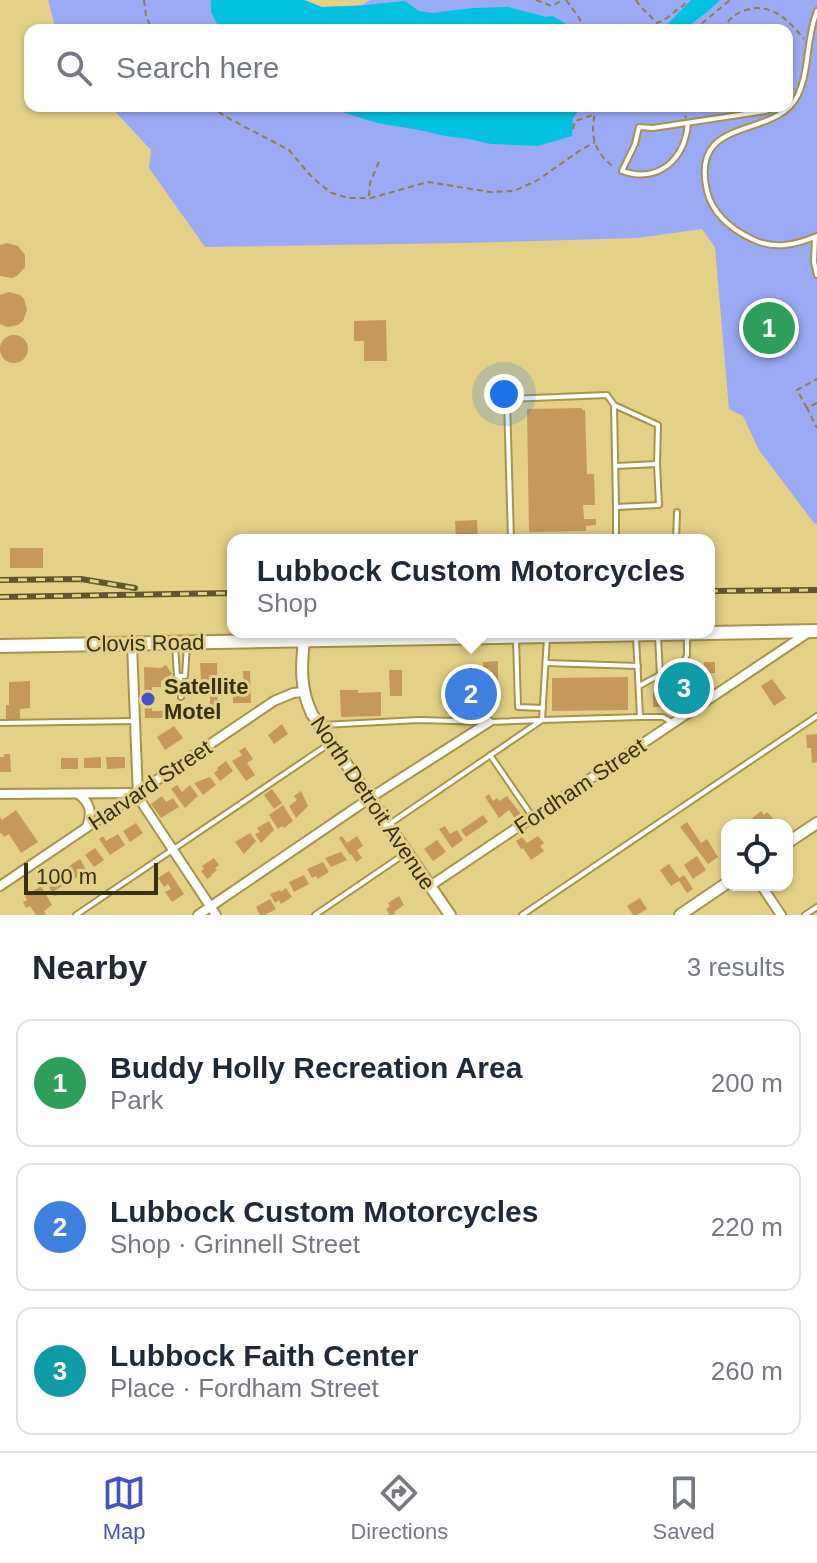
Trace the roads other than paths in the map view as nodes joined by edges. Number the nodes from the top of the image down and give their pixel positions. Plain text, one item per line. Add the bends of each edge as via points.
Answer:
1 (817, 11) edge
2 (793, 101) edge
3 (759, 112) edge
4 (784, 112) edge
5 (688, 123) junction
6 (816, 237) edge
7 (817, 275) edge
8 (614, 405) junction
9 (657, 464) junction
10 (615, 466) junction
11 (616, 507) junction
12 (677, 512) dead end
13 (511, 534) edge
14 (616, 534) edge
15 (676, 534) edge
16 (813, 632) edge
17 (715, 634) edge
18 (445, 638) edge
19 (516, 638) edge
20 (547, 638) edge
21 (636, 638) edge
22 (658, 638) edge
23 (687, 638) edge
24 (304, 640) junction
25 (181, 643) junction
26 (132, 644) junction
27 (0, 646) edge
28 (546, 663) junction
29 (638, 666) junction
30 (660, 675) junction
31 (180, 676) junction
32 (639, 686) junction
33 (303, 692) junction
34 (181, 697) dead end
35 (543, 708) junction
36 (817, 716) edge
37 (640, 717) junction
38 (542, 720) junction
39 (135, 721) junction
40 (489, 722) junction
41 (0, 723) edge
42 (673, 723) junction
43 (320, 725) junction
44 (332, 742) junction
45 (490, 755) junction
46 (77, 793) junction
47 (138, 793) junction
48 (0, 794) edge
49 (370, 798) junction
50 (533, 818) junction
51 (817, 823) edge
52 (388, 825) junction
53 (86, 828) junction
54 (793, 839) edge
55 (173, 850) junction
56 (407, 852) junction
57 (0, 886) edge
58 (430, 886) junction
59 (721, 887) edge
60 (765, 891) edge
61 (817, 907) edge
62 (213, 911) edge
63 (445, 913) edge
64 (76, 915) edge
65 (198, 915) edge
66 (315, 915) edge
67 (522, 915) edge
68 (680, 915) edge
69 (781, 915) edge
70 (805, 915) edge

1 - 2 lane
3 - 5 lane
4 - 6 lane via 719,140 703,175 709,199 721,218 760,243 782,246
5 - 5 lane via 681,151 660,171 622,171 639,127
6 - 7 lane
8 - 9 lane via 658,425
8 - 10 lane
8 - 13 lane via 607,395 507,399
9 - 10 lane
9 - 11 lane via 659,505
10 - 11 lane
11 - 14 lane
12 - 15 lane
16 - 17 highway, Clovis Road
16 - 42 street, Fordham Street
18 - 24 highway, Clovis Road
19 - 35 lane via 518,707
20 - 28 lane
21 - 29 lane
22 - 30 lane
23 - 30 lane via 684,662
24 - 25 highway, Clovis Road
24 - 33 street, North Detroit Avenue
25 - 26 highway, Clovis Road
25 - 31 lane
25 - 31 lane via 185,676
26 - 27 highway, Clovis Road
26 - 39 street
28 - 29 lane
28 - 35 lane
29 - 32 lane
30 - 32 lane
31 - 34 lane
32 - 37 lane
33 - 43 street, North Detroit Avenue
33 - 47 street, Harvard Street via 274,701
35 - 38 lane
36 - 67 lane
37 - 38 lane
37 - 42 lane via 663,717
38 - 40 lane
38 - 45 lane
39 - 41 lane
39 - 47 street
40 - 43 lane
40 - 49 street
42 - 50 street, Fordham Street
43 - 44 street, North Detroit Avenue
44 - 49 street, North Detroit Avenue
44 - 55 lane
45 - 50 lane
45 - 52 lane
46 - 47 street
46 - 48 street
46 - 53 street via 90,811
47 - 53 street, Harvard Street
47 - 55 street
49 - 52 street, North Detroit Avenue
49 - 62 street
50 - 58 street, Fordham Street
51 - 54 street
52 - 56 street, North Detroit Avenue
53 - 57 street, Harvard Street
55 - 62 street
55 - 64 lane
56 - 58 street, North Detroit Avenue
56 - 66 lane
58 - 63 street, North Detroit Avenue
59 - 68 street
60 - 69 street
61 - 70 lane
62 - 65 street

